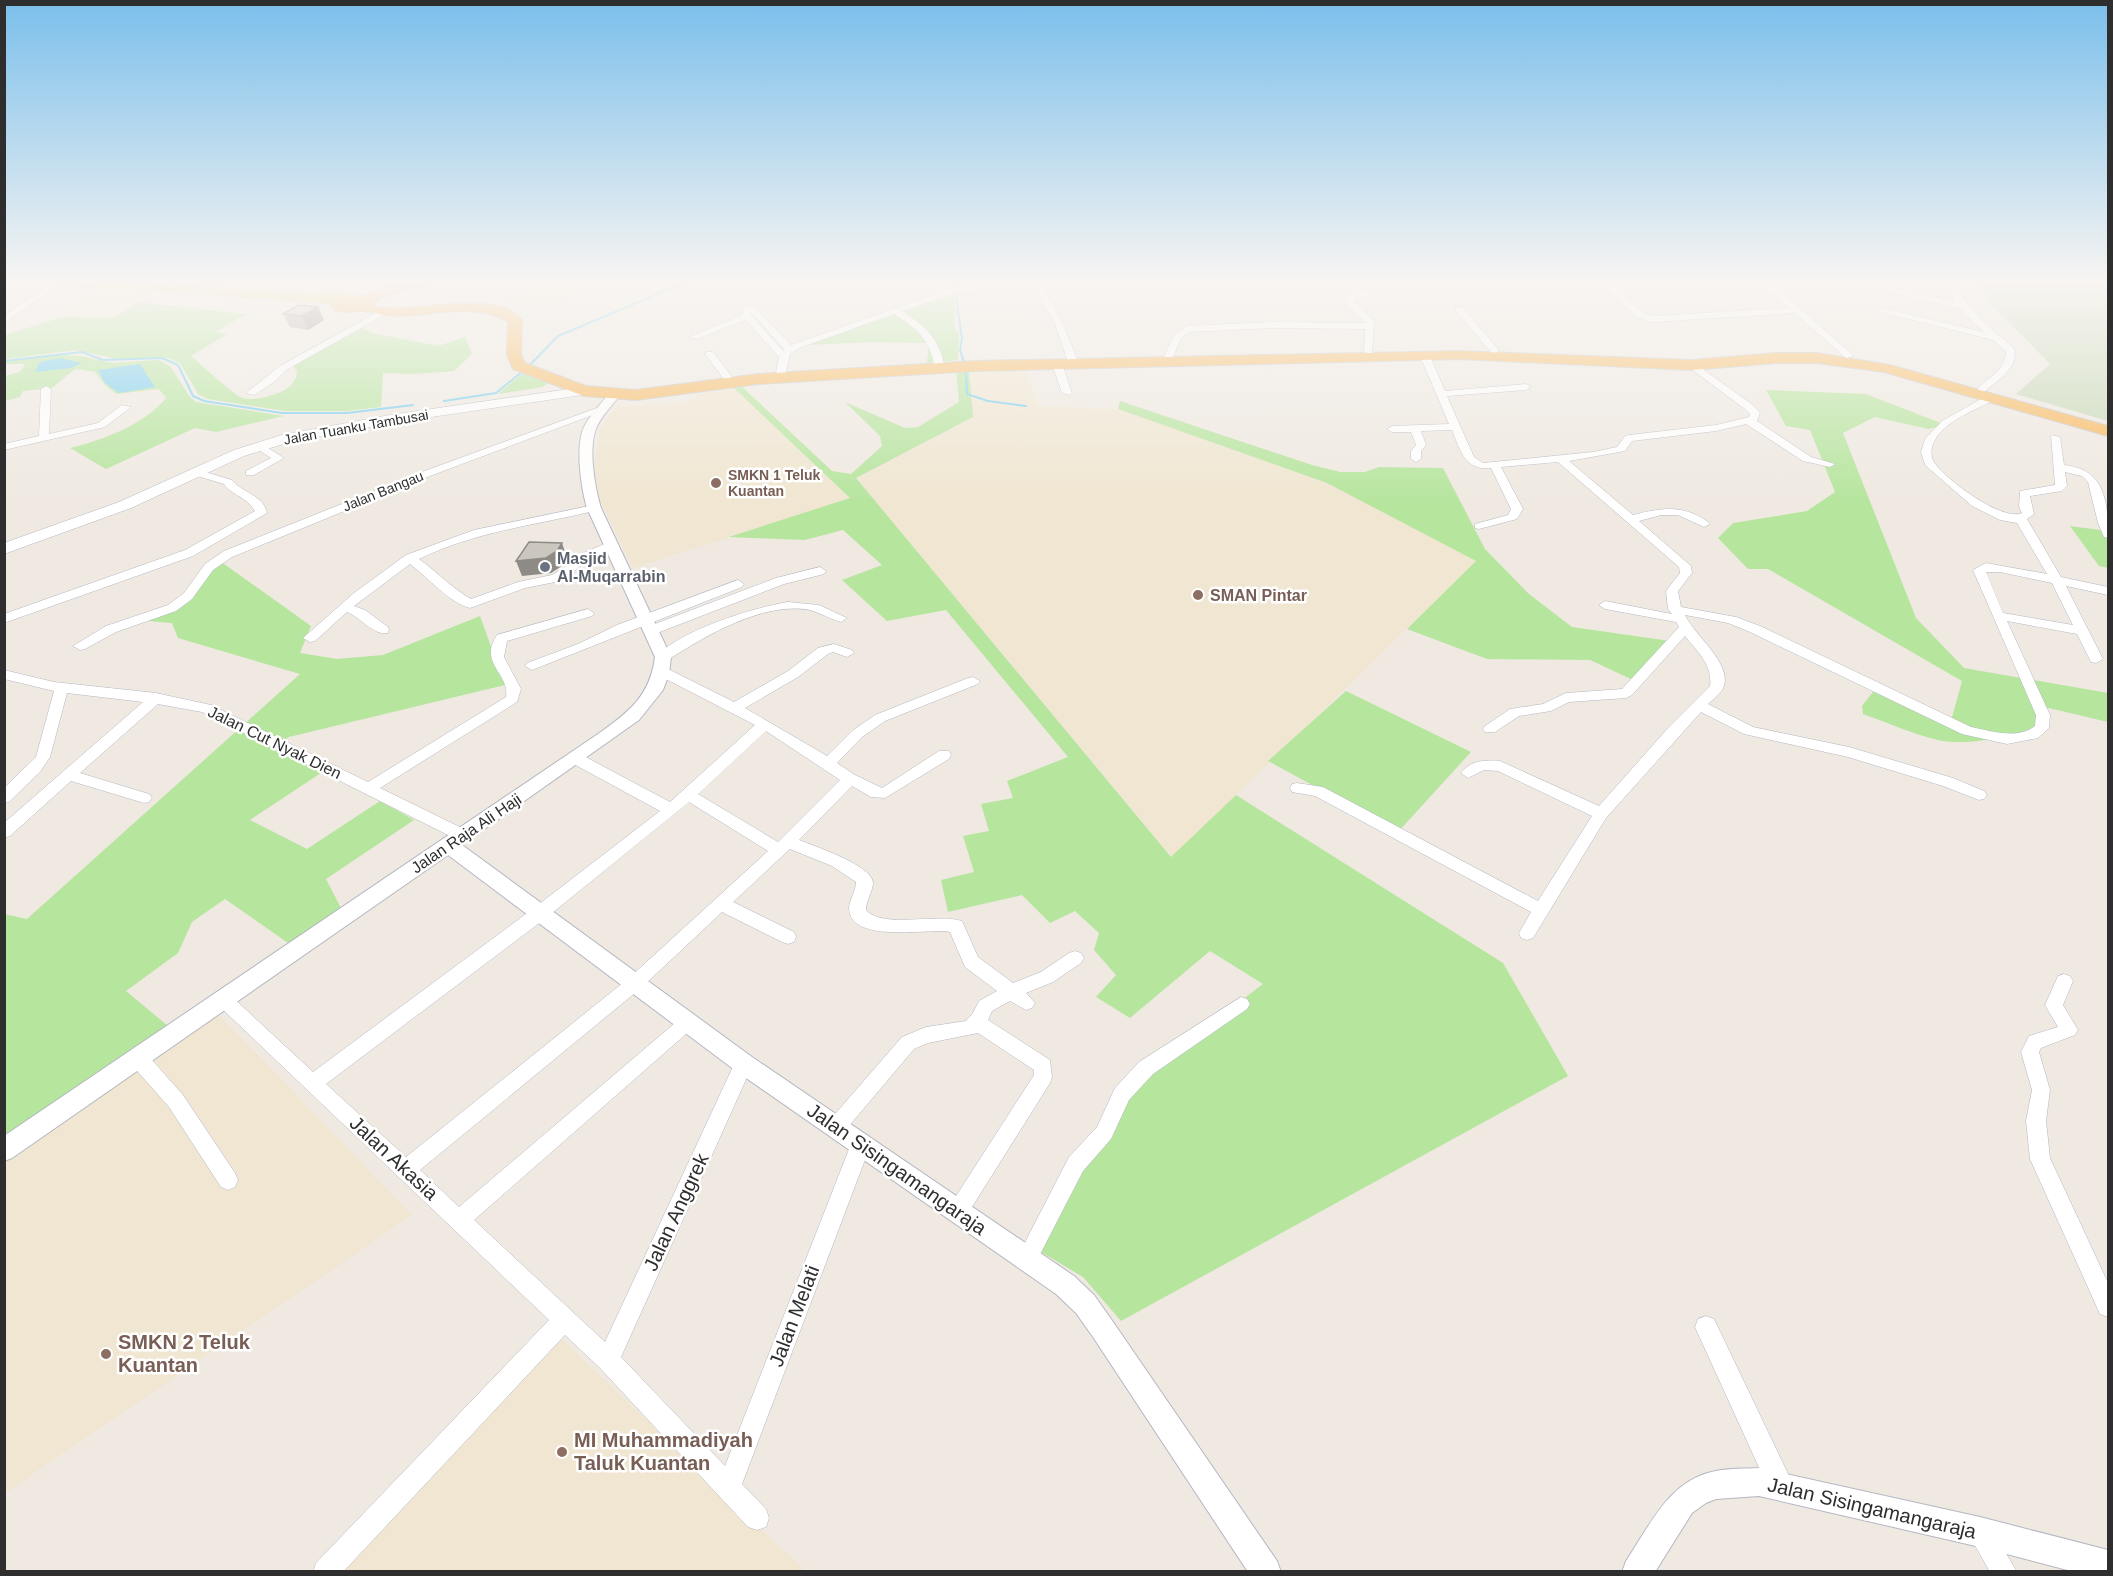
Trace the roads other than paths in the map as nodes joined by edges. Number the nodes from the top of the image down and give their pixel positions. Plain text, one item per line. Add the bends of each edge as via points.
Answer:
1 (305, 356) edge
2 (514, 356) edge
3 (711, 356) edge
4 (785, 356) edge
5 (937, 356) edge
6 (1064, 356) edge
7 (1290, 356) edge
8 (1315, 356) edge
9 (1385, 356) edge
10 (1425, 356) junction
11 (1561, 356) edge
12 (1751, 356) edge
13 (1844, 356) edge
14 (1849, 356) joint
15 (2011, 356) edge
16 (1169, 357) joint
17 (1625, 360) junction
18 (1065, 362) junction
19 (1691, 365) junction
20 (939, 366) junction
21 (781, 372) junction
22 (759, 376) junction
23 (727, 377) junction
24 (1526, 387) dead end
25 (46, 389) dead end
26 (576, 389) junction
27 (682, 390) junction
28 (251, 393) dead end
29 (1067, 393) dead end
30 (1441, 394) junction
31 (1986, 394) junction
32 (614, 395) junction
33 (126, 407) dead end
34 (601, 410) junction
35 (2068, 417) junction
36 (1749, 421) junction
37 (2109, 426) edge
38 (1456, 427) junction
39 (1392, 429) dead end
40 (1415, 429) junction
41 (2109, 431) edge
42 (2055, 437) dead end
43 (44, 439) junction
44 (260, 446) junction
45 (4, 447) edge
46 (1416, 459) dead end
47 (1562, 460) junction
48 (1830, 464) dead end
49 (1495, 466) junction
50 (2059, 468) junction
51 (198, 473) junction
52 (250, 473) dead end
53 (594, 508) junction
54 (1632, 519) junction
55 (2021, 519) junction
56 (61, 524) junction
57 (1704, 524) dead end
58 (1479, 526) dead end
59 (2109, 535) edge
60 (4, 541) edge
61 (613, 545) junction
62 (4, 549) edge
63 (410, 558) junction
64 (820, 571) dead end
65 (2058, 582) junction
66 (738, 585) dead end
67 (2109, 591) edge
68 (1605, 605) dead end
69 (345, 607) junction
70 (588, 613) dead end
71 (1998, 616) junction
72 (841, 618) dead end
73 (4, 619) edge
74 (1679, 619) junction
75 (649, 625) junction
76 (383, 630) dead end
77 (2083, 631) junction
78 (310, 638) dead end
79 (80, 646) dead end
80 (848, 653) dead end
81 (2096, 659) dead end
82 (663, 664) junction
83 (532, 666) dead end
84 (4, 674) edge
85 (974, 681) dead end
86 (62, 687) junction
87 (156, 698) junction
88 (1699, 705) junction
89 (734, 708) junction
90 (764, 725) junction
91 (1490, 729) dead end
92 (944, 755) dead end
93 (575, 758) junction
94 (828, 762) junction
95 (1468, 773) dead end
96 (69, 775) junction
97 (850, 779) junction
98 (369, 788) junction
99 (1296, 788) dead end
100 (690, 795) junction
101 (1979, 795) dead end
102 (4, 798) edge
103 (144, 798) dead end
104 (671, 810) junction
105 (1601, 814) junction
106 (4, 831) edge
107 (455, 840) junction
108 (783, 846) junction
109 (720, 904) junction
110 (1541, 910) junction
111 (540, 913) junction
112 (1527, 933) dead end
113 (788, 937) dead end
114 (1075, 958) dead end
115 (2064, 981) dead end
116 (635, 983) junction
117 (1011, 992) junction
118 (223, 999) junction
119 (1026, 1003) dead end
120 (1241, 1004) dead end
121 (688, 1022) junction
122 (977, 1023) junction
123 (138, 1058) junction
124 (744, 1064) junction
125 (313, 1083) junction
126 (836, 1127) junction
127 (861, 1144) junction
128 (4, 1150) edge
129 (406, 1169) junction
130 (228, 1180) dead end
131 (958, 1211) junction
132 (459, 1220) junction
133 (1027, 1259) junction
134 (2109, 1306) edge
135 (564, 1320) junction
136 (1706, 1327) dead end
137 (608, 1360) junction
138 (1781, 1487) junction
139 (728, 1488) junction
140 (758, 1518) dead end
141 (1980, 1532) junction
142 (2109, 1565) edge
143 (1640, 1570) edge
144 (325, 1572) edge
145 (1266, 1572) edge
146 (2005, 1572) edge

1 - 28 street
2 - 26 highway via 524,370
3 - 23 street
4 - 21 street
5 - 20 street
6 - 18 street
7 - 16 highway
8 - 18 highway
9 - 10 highway
10 - 17 highway
10 - 30 street
11 - 17 highway
12 - 17 highway
13 - 14 highway
14 - 31 highway
15 - 31 street
16 - 18 highway
17 - 19 highway
18 - 20 highway
18 - 29 street
19 - 31 highway via 1795,357 1833,359
19 - 36 street via 1753,410 1755,416
20 - 21 highway
20 - 22 highway
21 - 22 highway
22 - 23 highway
22 - 27 highway
23 - 27 highway
24 - 30 street
25 - 43 street
26 - 32 highway
26 - 44 main road, Jalan Tuanku Tambusai via 316,431
26 - 56 main road, Jalan Tuanku Tambusai via 287,431 242,445
27 - 32 highway
30 - 38 street
31 - 35 highway
31 - 55 street via 1934,431 1926,443 1925,455 1981,508 2006,518
32 - 34 street
33 - 43 street via 115,412 105,424
34 - 53 street via 587,438 588,488
34 - 79 street, Jalan Bangau via 426,474 237,550 209,567 184,601 111,629
35 - 37 highway
35 - 41 highway
36 - 47 street via 1629,438 1615,451
36 - 48 street via 1806,459
38 - 40 street
38 - 49 street via 1472,462
39 - 40 street
40 - 46 street via 1421,445
42 - 50 street
43 - 45 street
44 - 51 main road, Jalan Tuanku Tambusai
44 - 52 street via 279,458
47 - 49 street
47 - 54 street
49 - 58 street via 1517,509 1513,517
50 - 55 street via 2058,489 2024,493 2028,514
50 - 59 street via 2076,469 2092,479 2100,495
51 - 56 main road, Jalan Tuanku Tambusai via 150,495
51 - 73 street via 243,491 253,498 261,513 189,552
53 - 61 street
53 - 63 street via 465,537
54 - 57 street via 1677,510
54 - 74 street via 1685,566 1686,573 1672,591
55 - 65 street
56 - 60 main road, Jalan Tuanku Tambusai
56 - 62 main road, Jalan Tuanku Tambusai
61 - 63 street via 578,560 556,578 522,585 470,604
61 - 75 street
63 - 69 street
64 - 75 street
65 - 67 street
65 - 71 street via 2000,568 1982,568 1978,573
65 - 77 street
66 - 75 street
68 - 74 street
69 - 76 street via 361,613
69 - 78 street
70 - 98 street via 502,638 496,652 514,688 512,699
71 - 74 street via 2043,714 2042,728 2033,735 2007,740 1967,731 1731,620
71 - 77 street
72 - 82 street via 817,608 778,607 700,634
74 - 88 street via 1719,671 1717,687
74 - 91 street via 1627,692 1608,697 1566,698 1546,708 1515,712
75 - 82 street
75 - 83 street
77 - 81 street
80 - 89 street via 834,648 823,651 793,674
82 - 89 street
82 - 93 street, Jalan Raja Ali Haji via 650,699
84 - 86 street, Jalan Cut Nyak Dien
85 - 94 street via 880,718
86 - 87 street, Jalan Cut Nyak Dien
86 - 102 street via 44,757
87 - 96 street
87 - 98 street, Jalan Cut Nyak Dien via 178,700 224,715
88 - 101 street via 1749,731 1849,752
88 - 105 street
89 - 90 street
90 - 94 street
90 - 100 street
92 - 97 street via 885,793 876,793
93 - 104 street
93 - 107 street, Jalan Raja Ali Haji
94 - 97 street
95 - 105 street via 1482,765 1500,766
96 - 103 street
96 - 106 street
97 - 108 street
98 - 107 street, Jalan Cut Nyak Dien
99 - 110 street via 1318,791
100 - 104 street
100 - 108 street
104 - 111 street
105 - 110 street
107 - 111 street, Jalan Sisingamangaraja
107 - 118 street, Jalan Raja Ali Haji
108 - 109 street
108 - 117 street via 838,862 864,879 866,886 858,909 864,920 881,925 956,926 971,962
109 - 113 street
109 - 116 street
110 - 112 street
111 - 116 street, Jalan Sisingamangaraja
111 - 125 street
114 - 117 street via 1047,977
115 - 134 street via 2053,1005 2069,1030 2034,1042 2030,1052 2041,1090 2036,1121 2040,1159
116 - 121 street, Jalan Sisingamangaraja
116 - 129 street
117 - 119 street
117 - 122 street via 985,1006
118 - 123 street, Jalan Raja Ali Haji
118 - 125 street, Jalan Akasia
120 - 133 street via 1146,1068 1122,1094 1104,1133 1076,1164
121 - 124 street, Jalan Sisingamangaraja
121 - 132 street
122 - 126 street via 967,1030 926,1035 908,1043
122 - 131 street via 1044,1070
123 - 128 street, Jalan Raja Ali Haji
123 - 130 street via 176,1101
124 - 126 street, Jalan Sisingamangaraja
124 - 137 street, Jalan Anggrek
125 - 129 street, Jalan Akasia
126 - 127 street, Jalan Sisingamangaraja
127 - 131 street, Jalan Sisingamangaraja
127 - 139 street, Jalan Melati
129 - 132 street, Jalan Akasia
131 - 133 street, Jalan Sisingamangaraja
132 - 135 street, Jalan Akasia
133 - 145 street, Jalan Sisingamangaraja via 1085,1304
135 - 137 street, Jalan Akasia
135 - 144 street
136 - 138 street
137 - 139 street, Jalan Akasia
138 - 141 street, Jalan Sisingamangaraja
138 - 143 street, Jalan Sisingamangaraja via 1760,1482 1716,1485 1698,1491 1682,1503
139 - 140 street, Jalan Akasia
141 - 142 street, Jalan Sisingamangaraja
141 - 146 street

